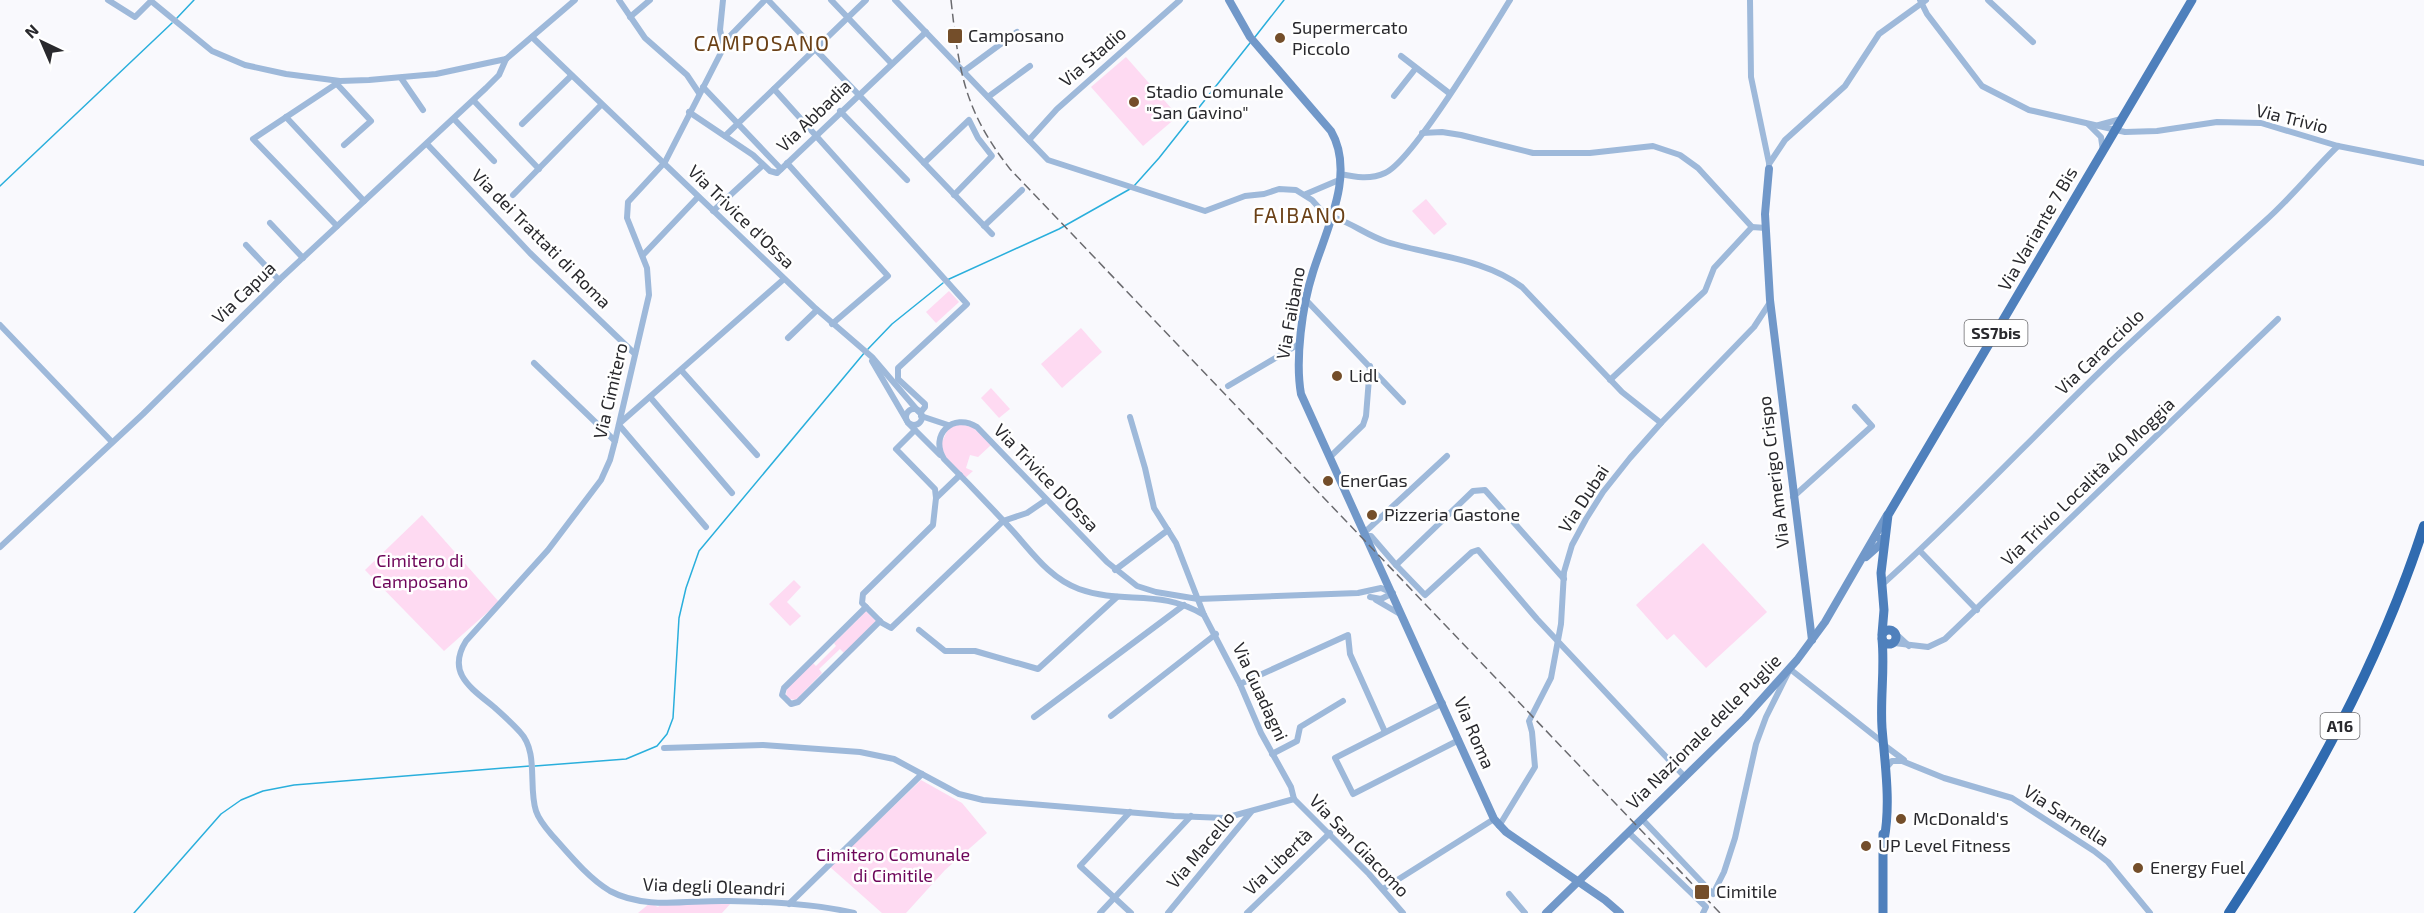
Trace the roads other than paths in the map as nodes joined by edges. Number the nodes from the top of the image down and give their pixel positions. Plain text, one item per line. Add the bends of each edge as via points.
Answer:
1 (108, 0) edge
2 (152, 0) edge
3 (575, 0) edge
4 (629, 0) edge
5 (650, 0) edge
6 (723, 0) edge
7 (766, 0) edge
8 (831, 0) edge
9 (866, 0) edge
10 (895, 0) edge
11 (1180, 0) edge
12 (1229, 0) edge
13 (1510, 0) edge
14 (1750, 0) edge
15 (1988, 0) edge
16 (2192, 0) edge
17 (1922, 1) edge
18 (621, 3) edge
19 (630, 17) junction
20 (848, 18) junction
21 (926, 32) junction
22 (1017, 32) dead end
23 (532, 37) junction
24 (2032, 42) dead end
25 (724, 46) junction
26 (815, 50) junction
27 (1401, 56) dead end
28 (506, 59) junction
29 (891, 63) junction
30 (1030, 66) dead end
31 (1416, 68) junction
32 (961, 69) junction
33 (571, 76) junction
34 (401, 78) junction
35 (338, 82) junction
36 (774, 89) junction
37 (701, 90) junction
38 (1449, 93) junction
39 (858, 94) junction
40 (1394, 96) dead end
41 (988, 97) junction
42 (474, 100) junction
43 (601, 105) junction
44 (423, 110) dead end
45 (840, 111) junction
46 (689, 112) junction
47 (286, 117) junction
48 (454, 119) junction
49 (2121, 119) junction
50 (522, 124) dead end
51 (738, 124) junction
52 (2091, 125) junction
53 (2115, 130) junction
54 (1422, 133) junction
55 (816, 134) junction
56 (725, 136) junction
57 (1029, 140) junction
58 (427, 144) junction
59 (344, 145) dead end
60 (2338, 146) junction
61 (2103, 151) junction
62 (494, 161) dead end
63 (787, 163) junction
64 (2424, 163) edge
65 (663, 164) junction
66 (924, 164) junction
67 (764, 165) junction
68 (1769, 166) junction
69 (539, 169) junction
70 (779, 171) junction
71 (1339, 177) junction
72 (907, 180) dead end
73 (1022, 190) dead end
74 (1306, 194) junction
75 (513, 195) dead end
76 (954, 195) junction
77 (698, 197) junction
78 (364, 201) junction
79 (713, 211) junction
80 (1332, 219) junction
81 (270, 223) dead end
82 (337, 226) junction
83 (984, 226) junction
84 (1752, 227) junction
85 (1766, 228) junction
86 (992, 234) dead end
87 (246, 245) dead end
88 (643, 255) junction
89 (303, 258) junction
90 (279, 279) junction
91 (784, 279) junction
92 (1770, 300) junction
93 (1307, 302) junction
94 (817, 310) junction
95 (2278, 319) dead end
96 (832, 324) junction
97 (0, 325) edge
98 (788, 338) dead end
99 (1299, 344) junction
100 (635, 354) junction
101 (871, 358) junction
102 (534, 363) dead end
103 (1370, 366) junction
104 (681, 370) junction
105 (1610, 380) junction
106 (1228, 386) dead end
107 (650, 397) junction
108 (1403, 402) dead end
109 (1855, 407) dead end
110 (920, 413) junction
111 (1130, 417) dead end
112 (908, 422) junction
113 (1661, 423) junction
114 (619, 424) junction
115 (948, 425) junction
116 (915, 430) junction
117 (615, 441) junction
118 (112, 442) junction
119 (757, 455) dead end
120 (1447, 456) dead end
121 (1330, 457) junction
122 (944, 459) junction
123 (960, 475) junction
124 (732, 493) dead end
125 (936, 498) junction
126 (1793, 498) junction
127 (1046, 500) junction
128 (1888, 514) junction
129 (1357, 516) joint
130 (1003, 521) junction
131 (2424, 526) edge
132 (706, 527) dead end
133 (1168, 530) junction
134 (1366, 534) junction
135 (1873, 539) junction
136 (1884, 541) junction
137 (2424, 547) edge
138 (0, 548) edge
139 (1920, 551) junction
140 (1859, 563) junction
141 (1396, 565) junction
142 (1115, 570) junction
143 (1384, 574) junction
144 (1883, 578) junction
145 (1564, 579) junction
146 (1361, 592) junction
147 (1393, 593) junction
148 (1118, 597) junction
149 (1370, 597) junction
150 (1198, 598) junction
151 (1184, 605) junction
152 (866, 607) junction
153 (1884, 610) junction
154 (1977, 610) junction
155 (1204, 615) junction
156 (1402, 616) junction
157 (880, 621) junction
158 (919, 630) dead end
159 (1216, 634) junction
160 (1882, 637) junction
161 (1894, 638) junction
162 (1812, 640) junction
163 (1558, 641) junction
164 (1884, 662) junction
165 (1790, 669) junction
166 (1240, 684) junction
167 (1343, 701) dead end
168 (1443, 703) junction
169 (1111, 716) dead end
170 (1034, 717) dead end
171 (1385, 732) junction
172 (1459, 740) junction
173 (1883, 743) junction
174 (664, 748) dead end
175 (1272, 754) junction
176 (1889, 755) junction
177 (531, 757) joint
178 (1910, 764) junction
179 (1886, 768) junction
180 (922, 774) junction
181 (1685, 777) junction
182 (1881, 779) junction
183 (1294, 799) junction
184 (1130, 812) junction
185 (1252, 812) junction
186 (1191, 816) junction
187 (1642, 819) junction
188 (1497, 823) junction
189 (1628, 832) junction
190 (1330, 833) junction
191 (1884, 840) junction
192 (1578, 881) junction
193 (1383, 889) junction
194 (1509, 894) dead end
195 (1115, 897) junction
196 (789, 904) junction
197 (854, 913) edge
198 (1100, 913) edge
199 (1131, 913) edge
200 (1168, 913) edge
201 (1247, 913) edge
202 (1403, 913) edge
203 (1525, 913) edge
204 (1546, 913) edge
205 (1620, 913) edge
206 (1703, 913) edge
207 (1883, 913) edge
208 (2150, 913) edge
209 (2229, 913) edge
210 (2237, 913) edge

1 - 2 street via 135,17
2 - 35 street via 198,41 227,59
3 - 23 street
4 - 18 street
5 - 19 street
6 - 25 street via 720,30
7 - 25 street, Via Cimitero via 737,27
7 - 26 street
8 - 20 street
9 - 20 street
10 - 21 street
11 - 57 street, Via Stadio via 1057,109
12 - 71 street, Via Faibano via 1252,40 1331,131 1339,149
13 - 38 street
14 - 68 street via 1751,77
15 - 24 street
16 - 49 main road, Via Variante 7 Bis / SS7bis
17 - 52 street via 1927,15 1982,86 2029,110
17 - 68 street via 1879,34 1845,86 1785,140
18 - 19 street
19 - 37 street via 651,45
20 - 26 street
20 - 29 street
21 - 29 street, Via Abbadia
21 - 32 street
22 - 32 street
23 - 28 street
23 - 33 street, Via Trivice d'Ossa
25 - 37 street, Via Cimitero
26 - 36 street
26 - 39 street
27 - 31 street
28 - 34 street
28 - 42 street, Via Capua via 499,75
29 - 39 street, Via Abbadia
30 - 41 street
31 - 38 street
31 - 40 street
32 - 41 street
33 - 43 street, Via Trivice d'Ossa
33 - 50 street
34 - 35 street
34 - 44 street
35 - 47 street
35 - 59 street via 371,121
36 - 51 street
36 - 55 street
37 - 46 street, Via Cimitero
37 - 51 street
38 - 54 street
39 - 45 street, Via Abbadia
39 - 66 street
41 - 57 street
42 - 48 street, Via Capua
42 - 69 street
43 - 65 street, Via Trivice d'Ossa
43 - 69 street
45 - 55 street, Via Abbadia
45 - 72 street
46 - 56 street, Via Abbadia
46 - 65 street, Via Cimitero
47 - 78 street
47 - 82 street via 253,139
48 - 58 street, Via Capua
48 - 62 street
49 - 52 street
49 - 53 main road, Via Variante 7 Bis / SS7bis
51 - 56 street
51 - 70 street
52 - 53 street
52 - 61 street via 2101,137
53 - 60 street, Via Trivio via 2157,131 2217,122 2261,123
53 - 61 main road, Via Variante 7 Bis / SS7bis
54 - 71 street via 1402,160 1385,173 1369,178
54 - 84 street via 1461,135 1533,153 1590,153 1653,146 1680,155 1698,168
55 - 63 street, Via Abbadia
55 - 110 street via 967,304 898,369 898,379 925,404
56 - 67 street, Via Abbadia
57 - 74 street via 1048,160 1206,211 1245,196 1280,189
58 - 78 street, Via Capua
58 - 100 street, Via dei Trattati di Roma via 530,253
60 - 64 street, Via Trivio
60 - 139 street, Via Caracciolo via 2266,220 2107,365
61 - 128 main road, Via Variante 7 Bis / SS7bis
63 - 70 street, Via Abbadia
63 - 96 street via 888,276
65 - 77 street, Via Trivice d'Ossa
65 - 88 street, Via Cimitero via 626,207
66 - 76 street
66 - 76 street via 969,120 992,156
67 - 70 street, Via Abbadia via 770,171
67 - 79 street
68 - 85 street, Via Amerigo Crispo
69 - 75 street
71 - 74 street
71 - 80 street, Via Faibano
73 - 83 street
74 - 80 street
76 - 83 street
77 - 79 street, Via Trivice d'Ossa
77 - 88 street
78 - 82 street, Via Capua
79 - 91 street, Via Trivice d'Ossa
80 - 93 street, Via Faibano via 1312,273
80 - 105 street via 1386,242 1505,274
81 - 89 street
82 - 89 street, Via Capua
83 - 86 street
84 - 85 street
84 - 105 street via 1714,268 1705,291
85 - 92 street, Via Amerigo Crispo
87 - 90 street
88 - 100 street, Via Cimitero via 649,295
89 - 90 street, Via Capua
90 - 118 street, Via Capua
91 - 94 street, Via Trivice d'Ossa
91 - 104 street
92 - 113 street, Via Dubai via 1754,327
92 - 126 street, Via Amerigo Crispo
93 - 99 street, Via Faibano
93 - 103 street
94 - 96 street, Via Trivice d'Ossa
94 - 98 street
95 - 154 street, Via Trivio Località 40 Moggia
96 - 101 street, Via Trivice d'Ossa
97 - 118 street
99 - 106 street
99 - 121 street, Via Faibano via 1301,394
100 - 114 street, Via Cimitero
101 - 110 street
101 - 112 street
102 - 117 street
103 - 108 street
103 - 121 street via 1363,425
104 - 107 street
104 - 119 street
105 - 113 street
107 - 114 street
107 - 124 street
109 - 126 street via 1872,426
110 - 112 street via 918,424
110 - 112 street via 908,412
110 - 115 street, Via Trivice D'Ossa
111 - 133 street, Via Guadagni via 1154,508
112 - 116 street
113 - 145 street, Via Dubai via 1603,492 1586,519 1572,545
114 - 117 street, Via Cimitero
114 - 132 street
115 - 122 street via 939,441
115 - 127 street, Via Trivice D'Ossa via 960,421 977,427
116 - 122 street
116 - 125 street via 896,449 935,489
117 - 177 street, Via Cimitero via 601,480 548,550 461,651 459,666 464,681 525,737
118 - 138 street, Via Capua
120 - 134 street
121 - 129 street, Via Faibano
122 - 123 street
123 - 125 street
123 - 130 street
125 - 152 street via 933,525 863,594
126 - 162 street, Via Amerigo Crispo
127 - 130 street via 1027,513
127 - 142 street, Via Trivice D'Ossa
128 - 135 street, Via Nazionale delle Puglie
128 - 136 main road, Via Variante 7 Bis / SS7bis
129 - 134 street, Via Roma
130 - 148 street via 1049,572 1079,589
130 - 157 street via 897,624 891,628
131 - 209 highway, A16 via 2390,618 2333,741 2289,820
133 - 142 street
133 - 150 street, Via Guadagni
134 - 141 street
134 - 143 street, Via Roma
135 - 136 street
135 - 140 street, Via Nazionale delle Puglie
136 - 140 street, Via Nazionale delle Puglie
136 - 144 main road, Via Variante 7 Bis / SS7bis
137 - 210 highway, A16 via 2378,662 2339,744
139 - 144 street, Via Caracciolo
139 - 154 street
140 - 144 street via 1873,561
140 - 162 street, Via Nazionale delle Puglie
141 - 145 street via 1473,491 1482,489
141 - 163 street via 1425,595 1478,550
142 - 150 street, Via Trivice D'Ossa via 1137,586
143 - 146 street
143 - 147 street, Via Roma
144 - 153 main road, Via Variante 7 Bis / SS7bis
145 - 163 street, Via Dubai
146 - 147 street, Via Trivice D'Ossa via 1381,588
146 - 149 street, Via Trivice D'Ossa
146 - 150 street, Via Trivice D'Ossa
147 - 149 street, Via Trivice D'Ossa via 1381,599
147 - 156 street, Via Roma
148 - 151 street via 1148,597
148 - 158 street via 1038,669 975,651 945,651
149 - 156 street, Via Trivice D'Ossa
150 - 155 street, Via Guadagni
151 - 155 street
151 - 170 street
152 - 157 street
152 - 157 street via 784,688 782,695 786,700 791,704 798,702
153 - 160 main road, Via Variante 7 Bis / SS7bis
153 - 161 main road, Via Variante 7 Bis / SS7bis
154 - 161 street, Via Trivio Località 40 Moggia via 1939,644 1910,646
155 - 159 street, Via Guadagni
156 - 168 street, Via Roma
159 - 166 street, Via Guadagni
159 - 169 street
160 - 161 main road via 1887,644
160 - 164 main road, Via Variante 7 Bis / SS7bis
161 - 164 main road, Via Variante 7 Bis / SS7bis
162 - 165 street, Via Nazionale delle Puglie
163 - 181 street
163 - 188 street, Via Dubai via 1551,678 1529,721 1535,767
164 - 173 main road, Via Variante 7 Bis / SS7bis
165 - 173 street
165 - 181 street, Via Nazionale delle Puglie
165 - 187 street via 1756,744 1735,838 1713,894
166 - 171 street via 1348,635 1350,654
166 - 175 street, Via Guadagni
167 - 175 street via 1300,728 1298,741
168 - 171 street
168 - 172 street, Via Roma
171 - 172 street via 1335,758 1353,794
172 - 188 street, Via Roma
173 - 176 main road, Via Variante 7 Bis / SS7bis
173 - 182 main road, Via Variante 7 Bis / SS7bis
174 - 180 street via 764,745 860,752 894,759
175 - 183 street, Via Guadagni
176 - 178 street, Via Sarnella
176 - 179 main road, Via Variante 7 Bis / SS7bis
176 - 182 main road, Via Variante 7 Bis / SS7bis
177 - 196 street, Via degli Oleandri via 534,802 541,820 586,871 611,892 648,902
178 - 179 street via 1894,760
178 - 208 street, Via Sarnella via 2012,798 2094,850
179 - 191 main road, Via Variante 7 Bis / SS7bis
180 - 184 street via 959,794 983,800
180 - 196 street
181 - 187 street, Via Nazionale delle Puglie
182 - 191 main road, Via Variante 7 Bis / SS7bis
183 - 185 street, Via Macello
183 - 190 street, Via San Giacomo
184 - 186 street
184 - 195 street via 1080,866
185 - 186 street via 1225,818
185 - 200 street, Via Macello
186 - 195 street
187 - 189 street, Via Nazionale delle Puglie
188 - 192 street
188 - 193 street
189 - 192 street, Via Nazionale delle Puglie
189 - 206 street via 1706,907
190 - 193 street, Via San Giacomo
190 - 201 street, Via Libertà
191 - 207 main road, Via Variante 7 Bis / SS7bis
192 - 204 street, Via Nazionale delle Puglie
192 - 205 street
193 - 202 street, Via San Giacomo
194 - 203 street
195 - 198 street
195 - 199 street
196 - 197 street, Via degli Oleandri

